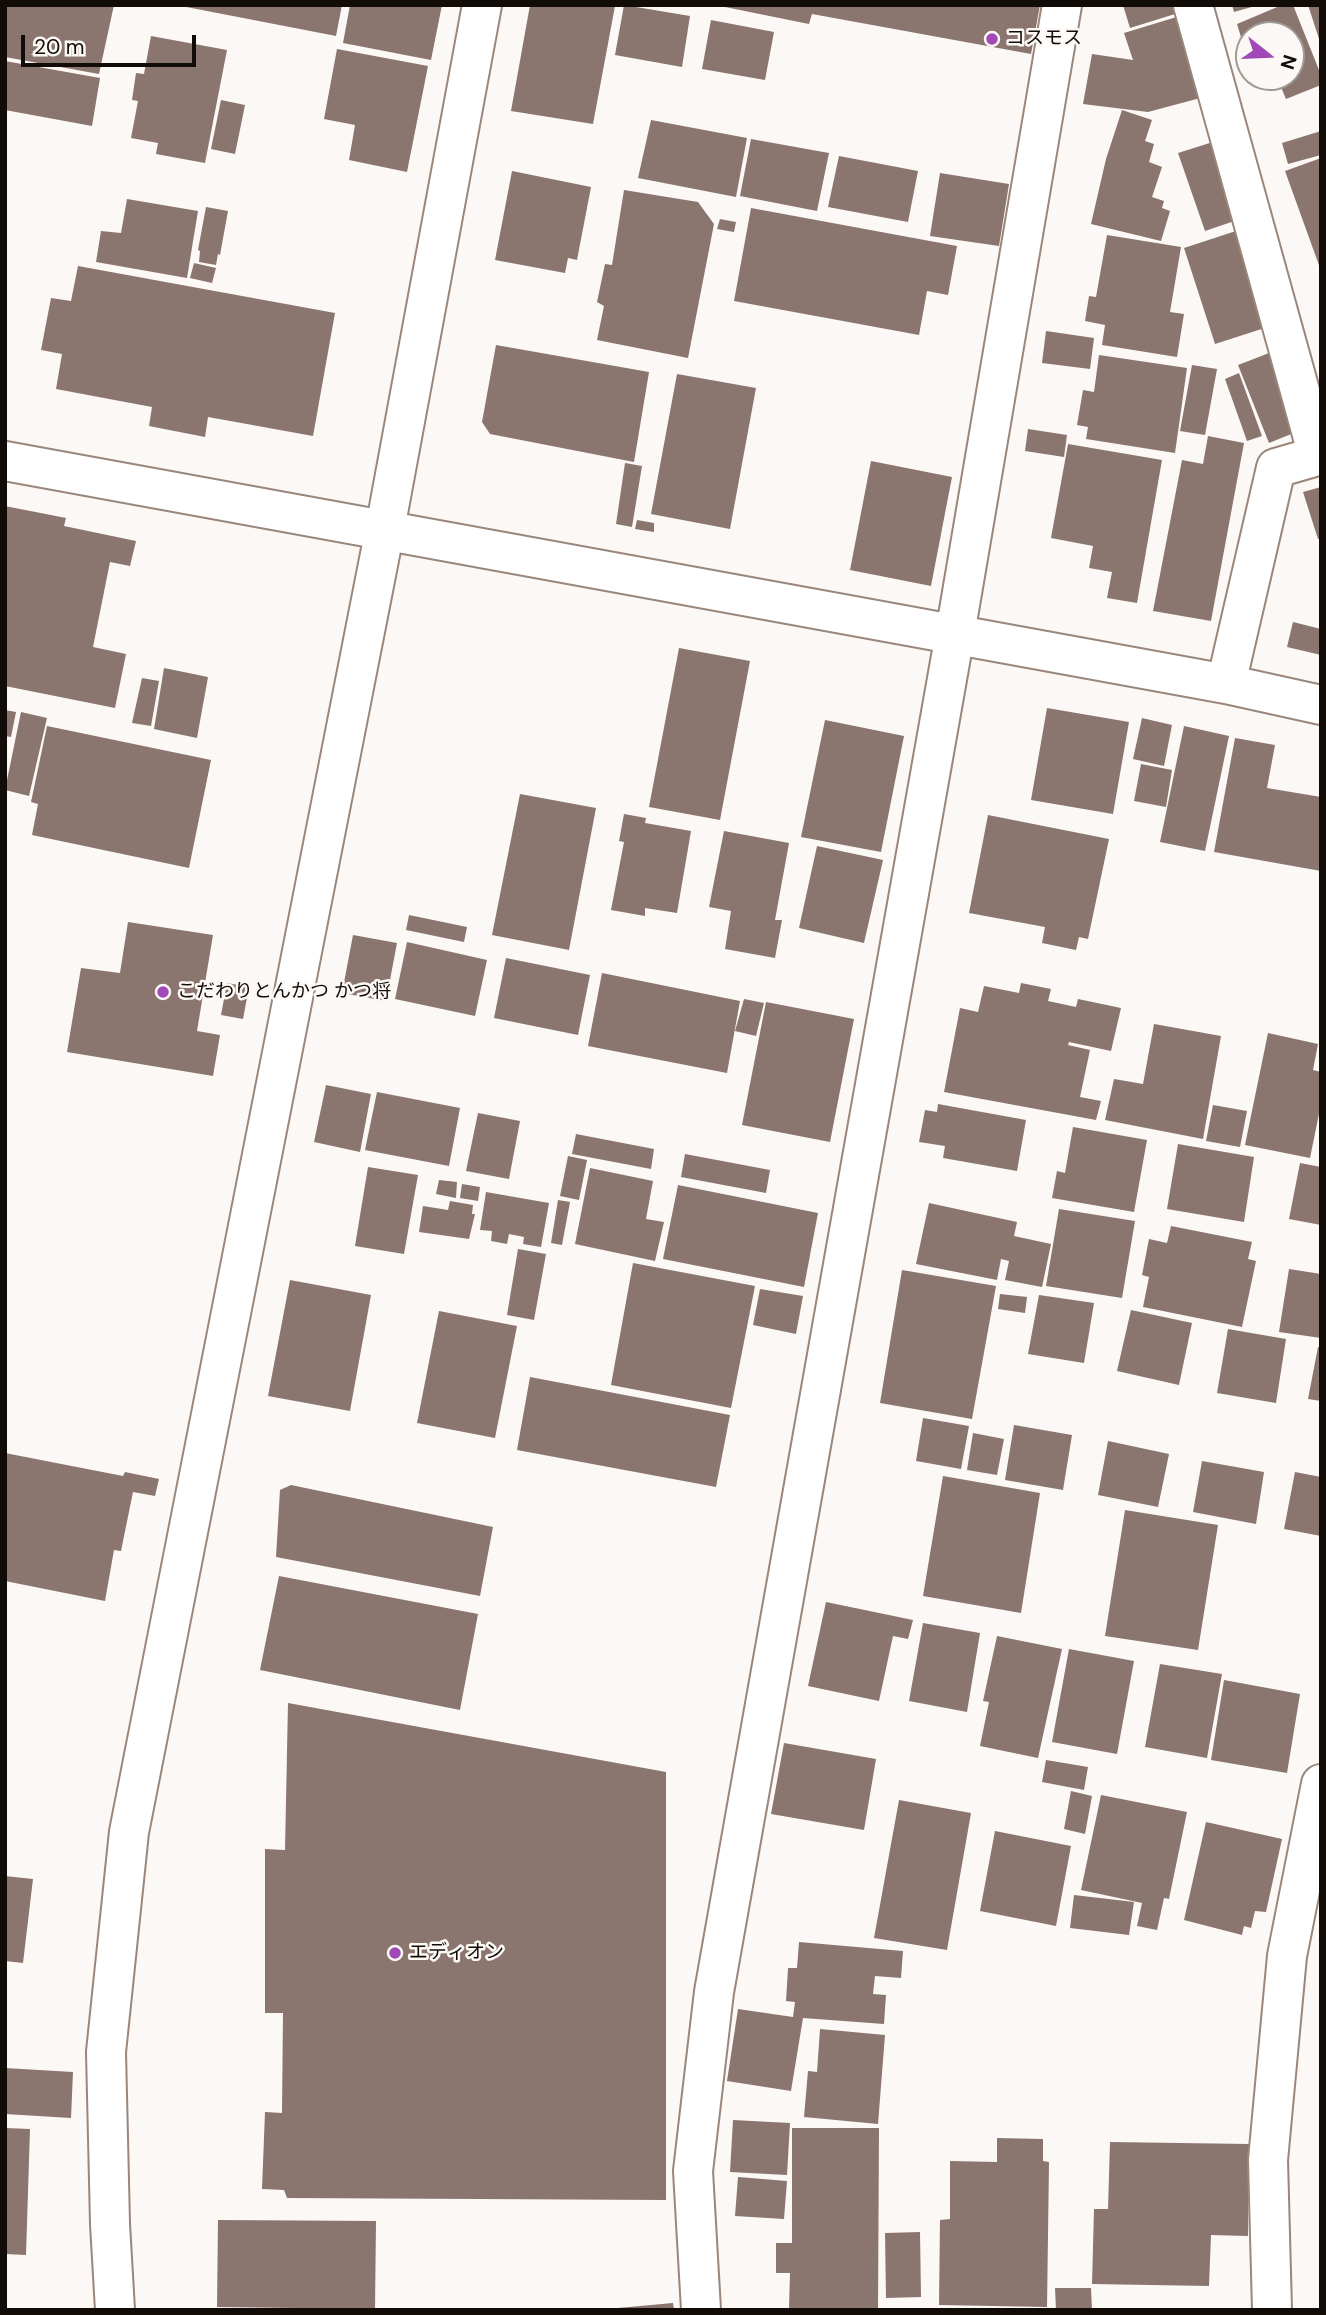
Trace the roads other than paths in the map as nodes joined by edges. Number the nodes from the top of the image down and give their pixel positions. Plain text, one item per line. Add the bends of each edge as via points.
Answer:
1 (482, 5) edge
2 (1062, 5) edge
3 (1193, 5) edge
4 (1320, 456) edge
5 (5, 461) edge
6 (385, 529) junction
7 (955, 634) junction
8 (1226, 684) junction
9 (1321, 705) edge
10 (1321, 1784) edge
11 (115, 2310) edge
12 (701, 2310) edge
13 (1272, 2310) edge

1 - 6 street
2 - 7 street
3 - 4 street
4 - 8 street via 1276,468
5 - 6 street
6 - 7 street
6 - 11 street via 129,1832 106,2052
7 - 8 street
7 - 12 street via 714,1992 693,2171
8 - 9 street
10 - 13 street via 1287,1956 1270,2132

